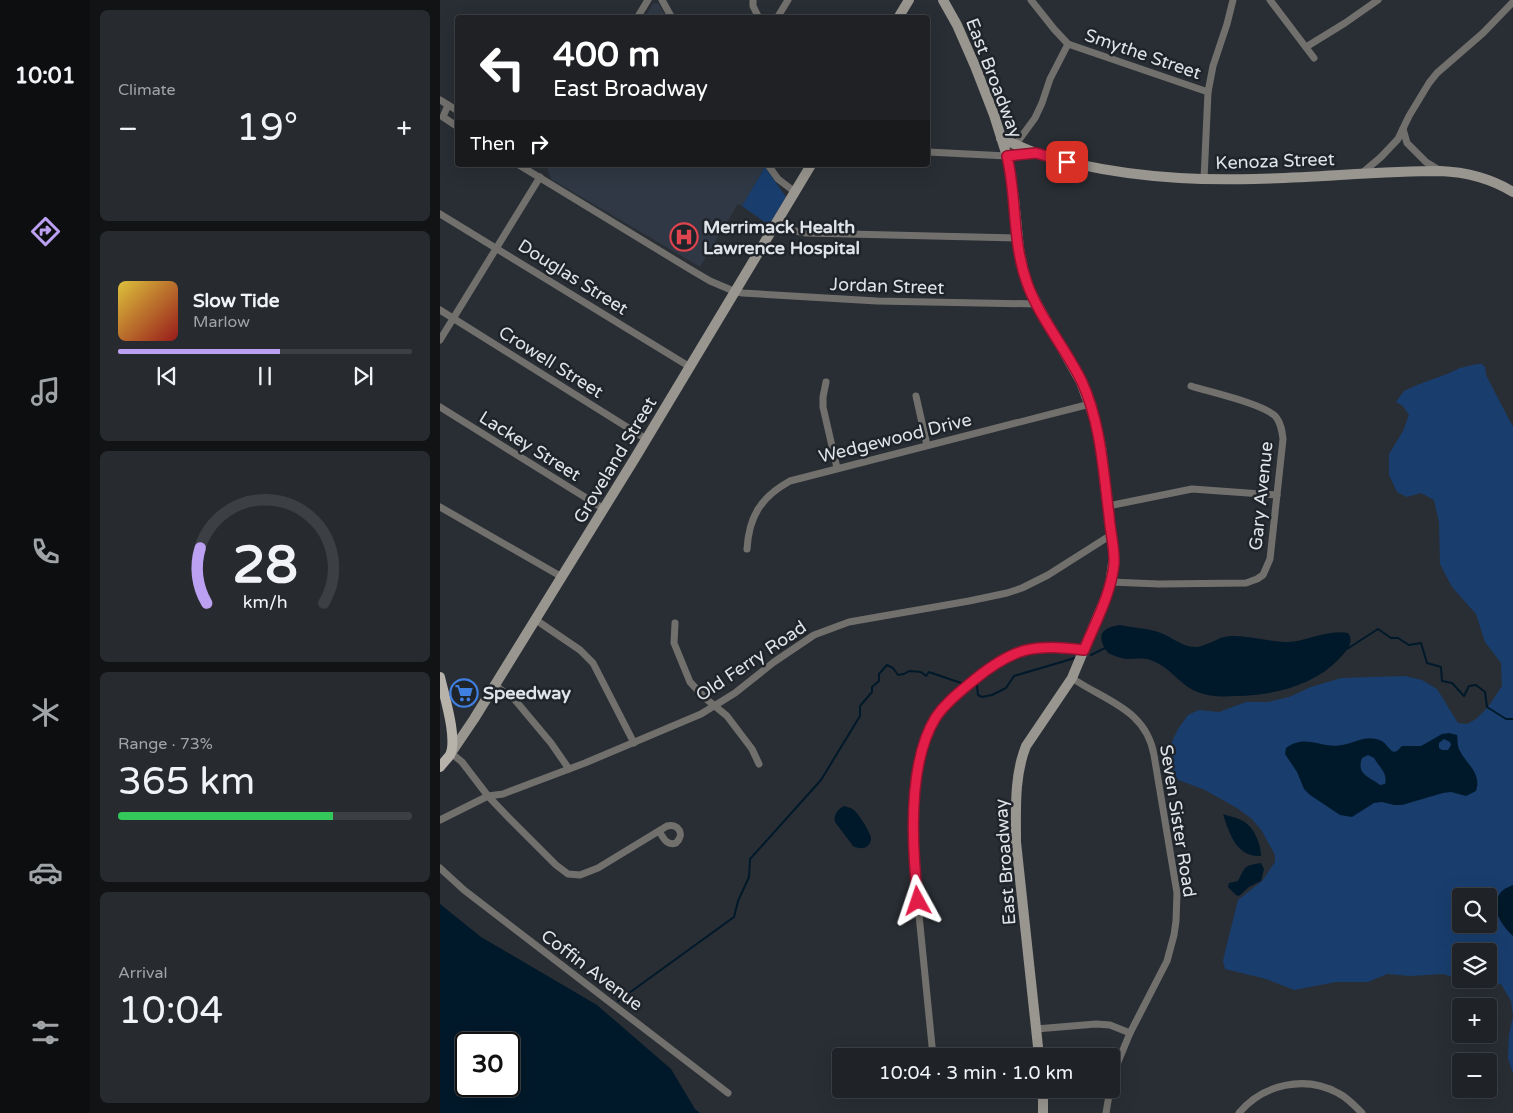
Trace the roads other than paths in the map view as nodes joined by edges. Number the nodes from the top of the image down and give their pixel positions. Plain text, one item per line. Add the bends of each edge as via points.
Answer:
1 (648, 0) edge
2 (662, 0) edge
3 (753, 0) edge
4 (788, 0) edge
5 (909, 0) edge
6 (943, 0) edge
7 (1031, 0) edge
8 (1233, 0) edge
9 (1270, 0) edge
10 (1378, 0) edge
11 (1513, 2) edge
12 (639, 15) edge
13 (670, 15) edge
14 (758, 15) edge
15 (779, 15) edge
16 (900, 15) edge
17 (1068, 44) junction
18 (1306, 47) junction
19 (1314, 58) dead end
20 (1208, 92) junction
21 (440, 100) edge
22 (448, 105) junction
23 (455, 109) edge
24 (441, 117) edge
25 (455, 125) edge
26 (1403, 128) junction
27 (1002, 138) junction
28 (1016, 144) junction
29 (930, 152) edge
30 (1036, 153) junction
31 (1007, 156) junction
32 (522, 167) edge
33 (769, 167) edge
34 (810, 167) edge
35 (1442, 171) junction
36 (1360, 174) junction
37 (540, 178) junction
38 (1204, 179) junction
39 (795, 192) junction
40 (1513, 192) edge
41 (440, 214) edge
42 (776, 223) junction
43 (1017, 238) junction
44 (496, 248) junction
45 (736, 292) junction
46 (1037, 304) junction
47 (440, 310) edge
48 (453, 318) junction
49 (440, 340) edge
50 (690, 367) junction
51 (826, 382) dead end
52 (1191, 386) dead end
53 (916, 396) dead end
54 (1090, 404) junction
55 (440, 407) edge
56 (646, 439) junction
57 (927, 445) junction
58 (837, 468) junction
59 (1277, 495) junction
60 (1108, 506) junction
61 (440, 507) edge
62 (604, 509) junction
63 (1111, 535) junction
64 (747, 549) dead end
65 (562, 577) junction
66 (1110, 582) junction
67 (536, 620) junction
68 (675, 624) dead end
69 (1084, 650) junction
70 (440, 677) edge
71 (1072, 678) junction
72 (495, 685) junction
73 (715, 706) junction
74 (634, 743) junction
75 (451, 753) junction
76 (759, 764) dead end
77 (440, 767) edge
78 (569, 769) junction
79 (488, 796) junction
80 (440, 820) edge
81 (659, 831) dead end
82 (440, 868) edge
83 (1036, 1030) junction
84 (1130, 1033) junction
85 (932, 1048) edge
86 (1038, 1048) edge
87 (1120, 1057) edge
88 (728, 1093) dead end
89 (1043, 1098) edge
90 (1109, 1098) edge
91 (1043, 1113) edge
92 (1106, 1113) edge
93 (1239, 1113) edge
94 (1362, 1113) edge

1 - 12 street
2 - 13 street
3 - 14 street
4 - 15 street
5 - 16 street
6 - 27 street, East Broadway via 957,25
7 - 17 street
8 - 20 street
9 - 18 street
10 - 18 street
11 - 26 street via 1429,82
17 - 20 street, Smythe Street
17 - 28 street via 1035,118
18 - 19 street
20 - 38 street
21 - 22 street
22 - 23 street
22 - 24 street
24 - 25 street
26 - 35 street via 1407,142 1426,162
26 - 36 street via 1394,144
27 - 28 street, Kenoza Street
27 - 31 street, East Broadway
28 - 30 street, Kenoza Street
29 - 31 street
30 - 31 street, Kenoza Street
30 - 38 street, Kenoza Street via 1102,168
31 - 43 street, East Broadway
32 - 37 street
33 - 39 street via 778,179
34 - 39 street, Groveland Street
35 - 36 street, Kenoza Street
35 - 40 street, Kenoza Street via 1480,177
36 - 38 street, Kenoza Street via 1254,180
37 - 44 street
37 - 45 street via 688,268
39 - 42 street, Groveland Street
41 - 44 street, Douglas Street
42 - 43 street via 806,232
42 - 45 street, Groveland Street
43 - 46 street, East Broadway via 1026,282
44 - 48 street
44 - 50 street, Douglas Street
45 - 46 street, Jordan Street via 832,299
45 - 50 street, Groveland Street
46 - 54 street, East Broadway via 1082,382
47 - 48 street, Crowell Street
48 - 49 street
48 - 56 street, Crowell Street
50 - 56 street, Groveland Street
51 - 58 street via 823,407
52 - 59 street, Gary Avenue via 1254,404 1276,416 1282,439
53 - 57 street
54 - 57 street, Wedgewood Drive
54 - 60 street, East Broadway via 1101,446
55 - 62 street, Lackey Street
56 - 62 street, Groveland Street
57 - 58 street, Wedgewood Drive
58 - 64 street, Wedgewood Drive via 799,477 780,486 763,500 749,530
59 - 60 street via 1192,489
59 - 66 street, Gary Avenue via 1270,559 1263,575 1257,579 1231,584
60 - 63 street, East Broadway
61 - 65 street
62 - 65 street, Groveland Street
63 - 66 street, East Broadway via 1114,564
63 - 73 street, Old Ferry Road via 1048,575 1015,590 849,622 814,635
65 - 67 street, Groveland Street
66 - 69 street, East Broadway
67 - 72 street, Groveland Street
67 - 74 street via 574,645 593,663
68 - 73 street via 674,644 690,682
69 - 71 street, East Broadway
69 - 85 street via 1034,648 1010,655 993,664 946,704 930,728 917,776 914,853
70 - 75 main road via 451,725
71 - 83 street, East Broadway via 1026,746 1018,777 1016,842
71 - 84 street, Seven Sister Road via 1126,710 1148,734 1177,893 1174,935 1167,961
72 - 75 street, Groveland Street
72 - 78 street via 515,700
73 - 74 street, Old Ferry Road
73 - 76 street via 727,716
74 - 78 street, Old Ferry Road
75 - 77 main road, Groveland Street
75 - 79 street
78 - 79 street, Old Ferry Road via 503,794
79 - 80 street, Old Ferry Road
79 - 81 street via 568,874 580,875 598,868
82 - 88 street, Coffin Avenue
83 - 84 street via 1096,1024 1110,1025
83 - 86 street, East Broadway
84 - 87 street, Seven Sister Road
89 - 91 street
90 - 92 street, Seven Sister Road
93 - 94 street via 1267,1091 1300,1083 1333,1090

